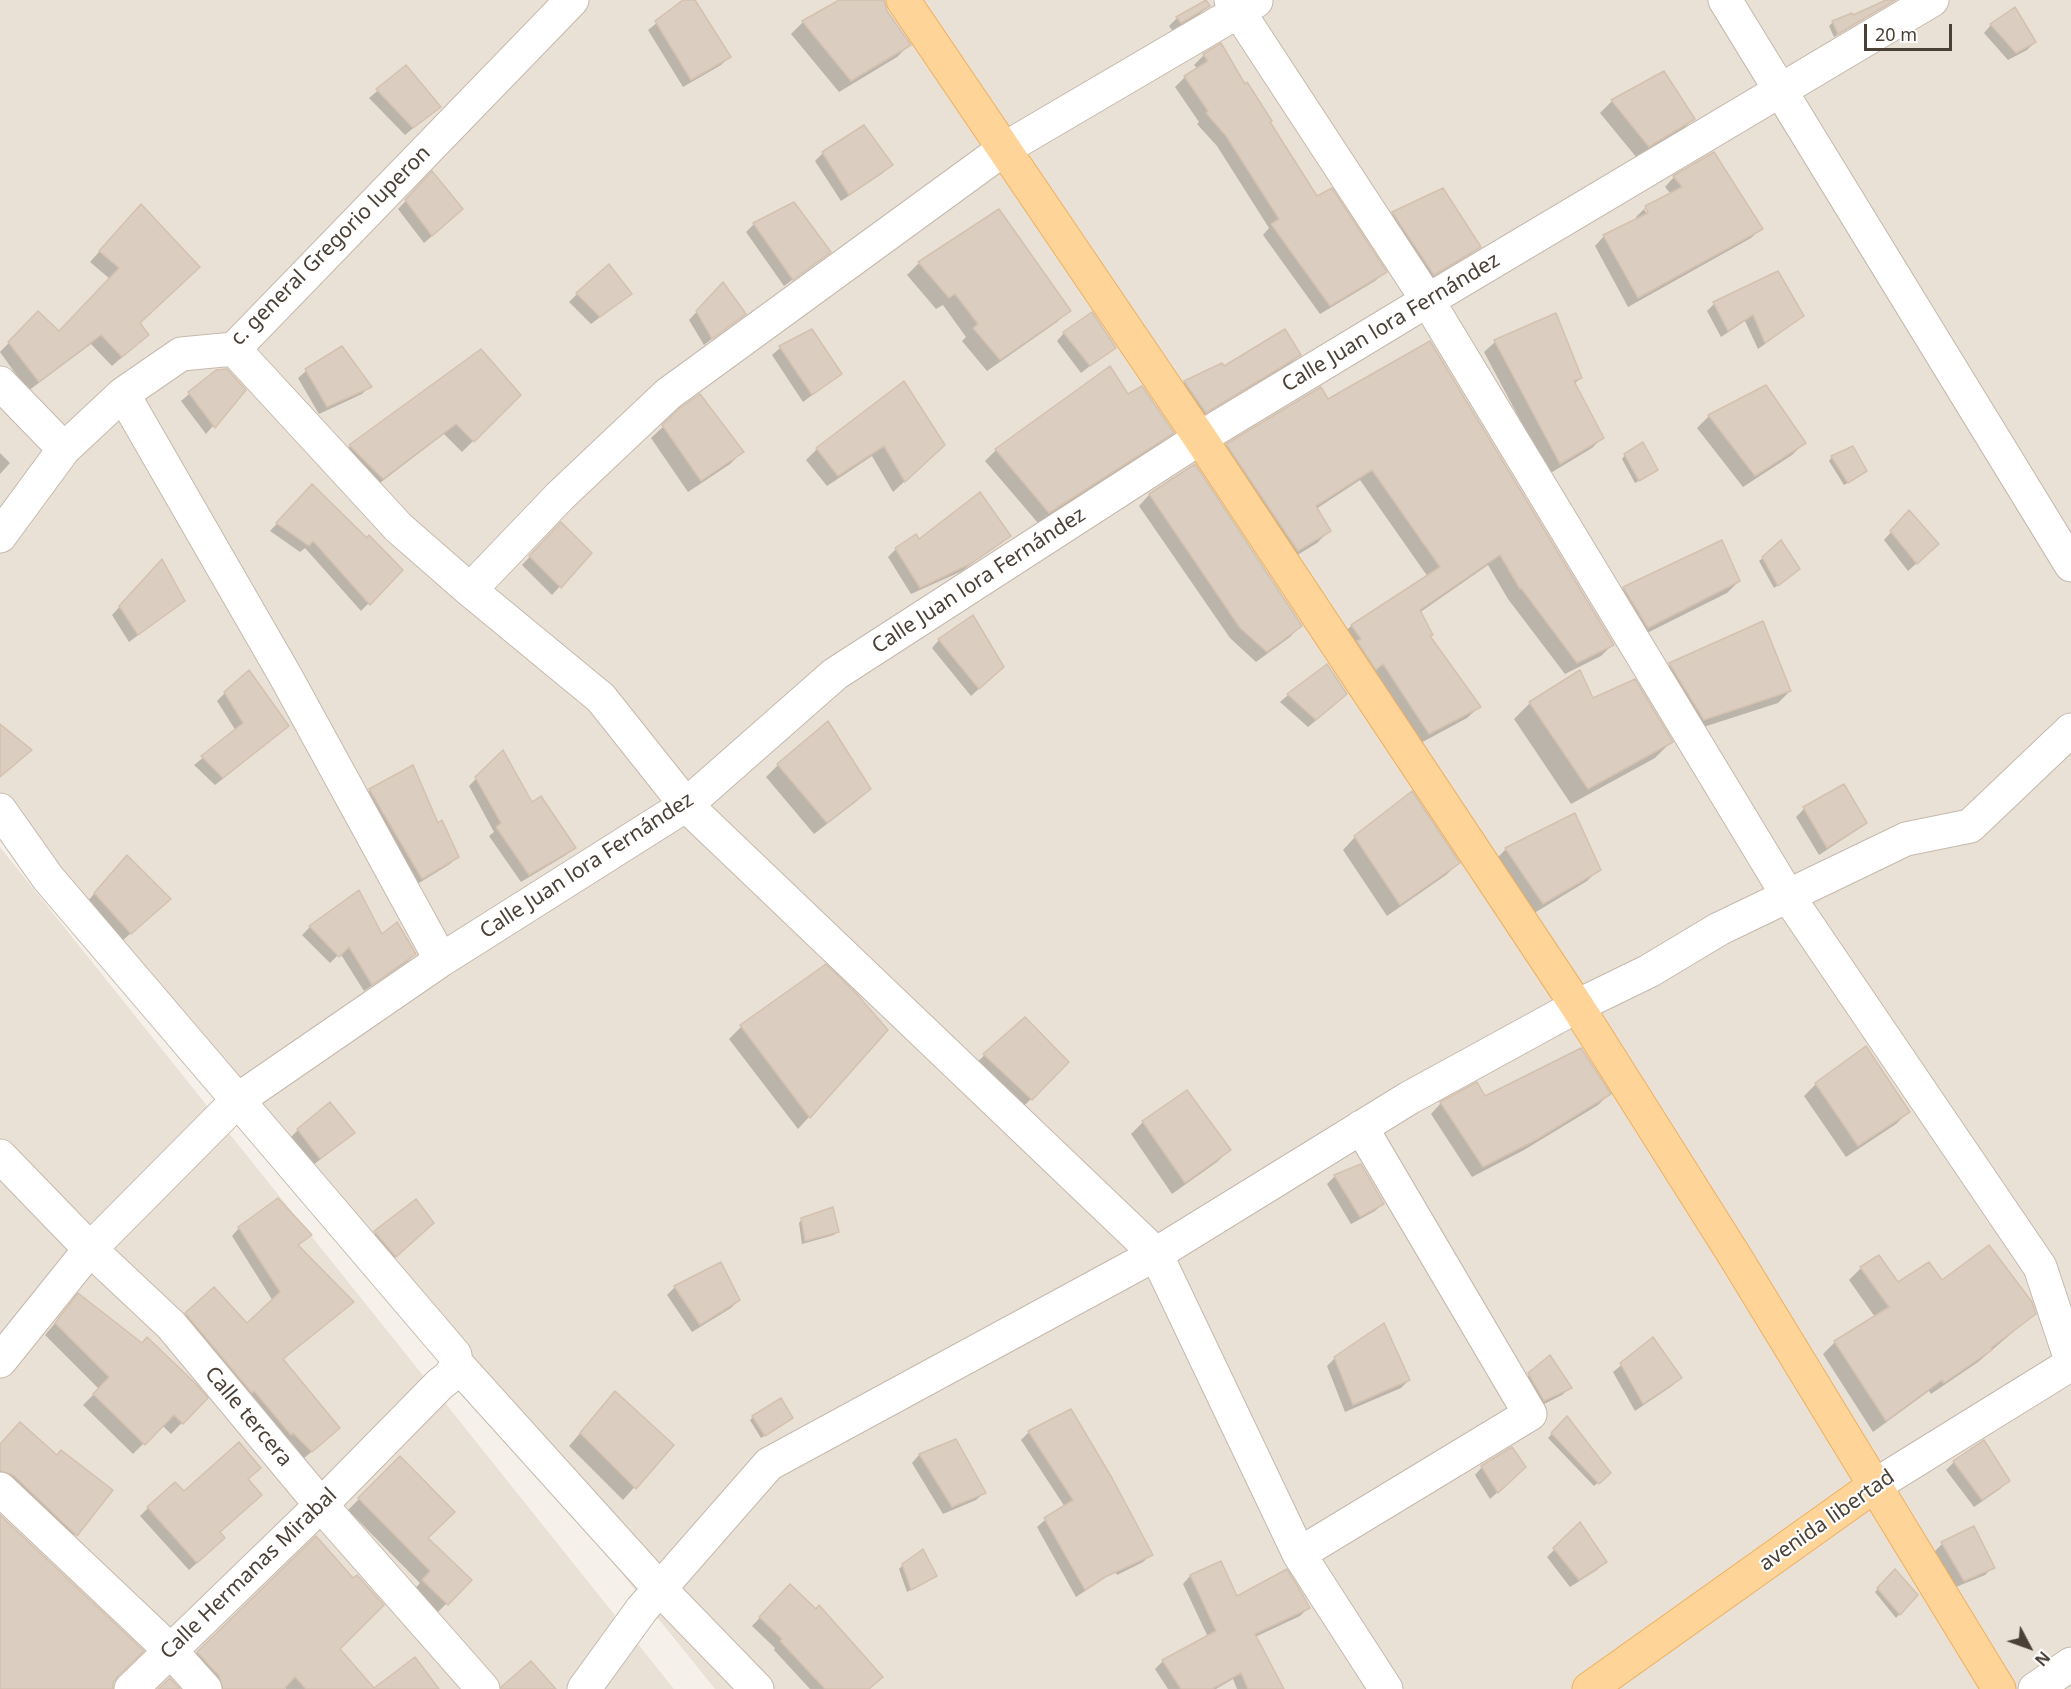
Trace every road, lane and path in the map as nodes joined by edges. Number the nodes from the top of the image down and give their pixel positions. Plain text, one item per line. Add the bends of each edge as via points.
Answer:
1 (572, 0) edge
2 (903, 0) edge
3 (1725, 0) edge
4 (1932, 0) edge
5 (1242, 4) edge
6 (1004, 149) junction
7 (1428, 301) junction
8 (234, 350) junction
9 (0, 383) edge
10 (123, 394) junction
11 (1200, 438) junction
12 (63, 449) junction
13 (0, 536) edge
14 (2071, 565) edge
15 (470, 590) junction
16 (2071, 730) edge
17 (686, 805) junction
18 (0, 810) edge
19 (1788, 896) junction
20 (441, 960) junction
21 (1577, 1006) junction
22 (238, 1099) junction
23 (1361, 1127) junction
24 (0, 1156) edge
25 (90, 1250) junction
26 (1156, 1254) junction
27 (0, 1361) edge
28 (2071, 1362) edge
29 (456, 1363) junction
30 (1874, 1486) junction
31 (0, 1489) edge
32 (321, 1505) junction
33 (1299, 1554) junction
34 (660, 1589) junction
35 (170, 1650) junction
36 (2071, 1664) edge
37 (131, 1689) edge
38 (205, 1689) edge
39 (483, 1689) edge
40 (584, 1689) edge
41 (758, 1689) edge
42 (1386, 1689) edge
43 (1589, 1689) edge
44 (1999, 1689) edge
45 (2035, 1689) edge

1 - 8 street, c. general Gregorio luperon
2 - 6 main road
3 - 14 street
4 - 7 street, Calle Juan lora Fernández
5 - 6 street
5 - 7 street
6 - 11 main road
6 - 15 street via 668,394 560,496
7 - 11 street, Calle Juan lora Fernández
7 - 19 street
8 - 10 street, c. general Gregorio luperon via 181,354
8 - 15 street via 399,528
9 - 12 street
10 - 12 street, c. general Gregorio luperon
10 - 20 street via 286,677
11 - 17 street, Calle Juan lora Fernández via 835,674
11 - 21 main road
12 - 13 street, c. general Gregorio luperon
15 - 17 street via 601,698
16 - 19 street via 1970,826 1906,839
17 - 20 street, Calle Juan lora Fernández
17 - 26 street
18 - 22 street via 48,878
19 - 21 street
19 - 28 street via 2040,1268
20 - 22 street, Calle Juan lora Fernández
21 - 23 street
21 - 30 main road
22 - 25 street, Calle Juan lora Fernández
22 - 29 street via 455,1355
23 - 26 street
23 - 33 street via 1530,1414
24 - 25 street, Calle tercera
25 - 27 street, Calle Juan lora Fernández
25 - 32 street, Calle tercera via 171,1325
26 - 33 street
26 - 34 street via 769,1464
28 - 30 street, avenida libertad
29 - 32 street, Calle Hermanas Mirabal via 449,1377
29 - 34 street
30 - 43 main road, avenida libertad
30 - 44 main road
31 - 35 street
32 - 35 street, Calle Hermanas Mirabal
32 - 39 street, Calle tercera
33 - 42 street
34 - 40 street
34 - 41 street
35 - 37 street, Calle Hermanas Mirabal
35 - 38 street
36 - 45 street

